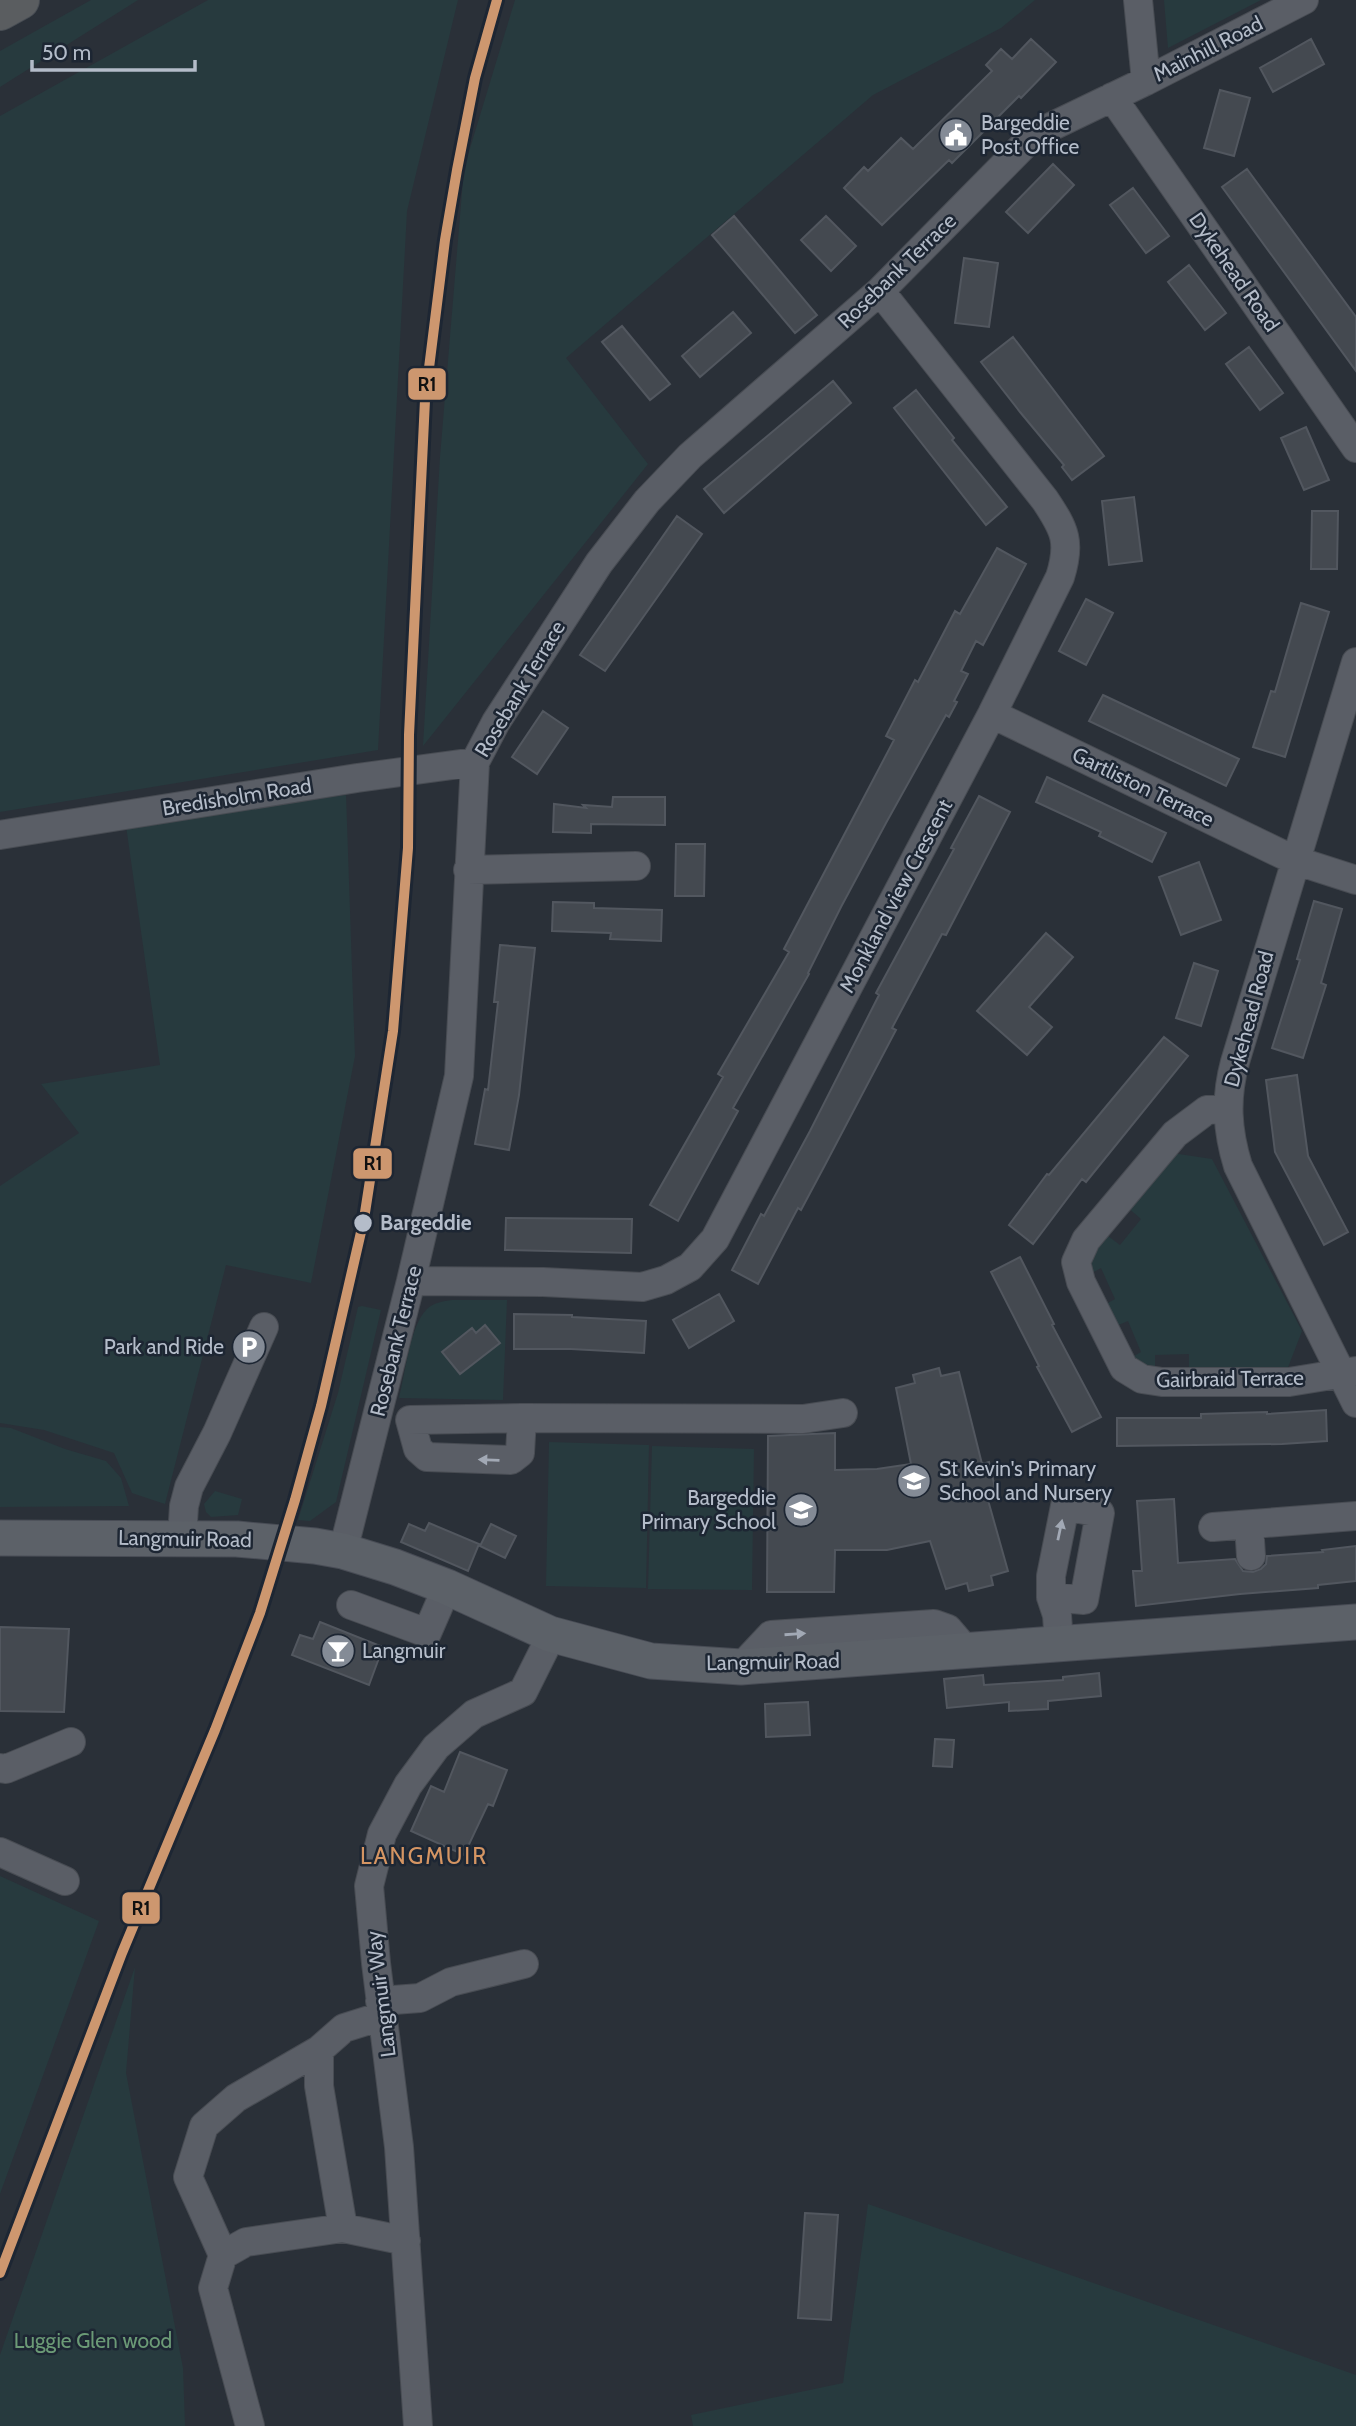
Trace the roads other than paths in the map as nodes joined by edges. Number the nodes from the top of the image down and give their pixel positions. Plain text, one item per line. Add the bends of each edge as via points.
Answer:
1 (20, 0) edge
2 (1138, 0) edge
3 (1304, 0) edge
4 (0, 11) edge
5 (1146, 81) junction
6 (1112, 97) junction
7 (880, 291) junction
8 (1356, 448) edge
9 (1356, 662) edge
10 (992, 714) junction
11 (475, 762) junction
12 (0, 835) edge
13 (1294, 860) junction
14 (636, 866) dead end
15 (468, 870) junction
16 (1356, 880) edge
17 (1227, 1108) junction
18 (411, 1281) junction
19 (264, 1327) dead end
20 (1349, 1372) edge
21 (1356, 1403) edge
22 (843, 1413) dead end
23 (522, 1418) junction
24 (410, 1420) junction
25 (375, 1424) junction
26 (1356, 1516) edge
27 (1249, 1525) junction
28 (1213, 1527) dead end
29 (0, 1538) edge
30 (182, 1538) junction
31 (329, 1549) junction
32 (1251, 1556) dead end
33 (447, 1587) junction
34 (1051, 1597) dead end
35 (351, 1605) dead end
36 (1356, 1622) edge
37 (550, 1634) junction
38 (1059, 1644) junction
39 (71, 1742) dead end
40 (0, 1768) edge
41 (0, 1852) edge
42 (65, 1881) dead end
43 (524, 1964) dead end
44 (381, 2009) junction
45 (319, 2050) junction
46 (342, 2228) junction
47 (406, 2241) junction
48 (223, 2255) junction
49 (250, 2426) edge
50 (418, 2426) edge

1 - 4 highway
2 - 5 street
3 - 5 street, Mainhill Road
5 - 6 street, Mainhill Road
6 - 7 street, Rosebank Terrace via 1034,135
6 - 8 street, Dykehead Road
7 - 10 street, Monkland view Crescent via 1061,524 1067,554 1060,578
7 - 11 street, Rosebank Terrace via 690,456 647,501 599,564
9 - 13 street, Dykehead Road
10 - 13 street, Gartliston Terrace
10 - 18 street, Monkland view Crescent via 715,1239 690,1267 642,1287
11 - 12 street, Bredisholm Road
11 - 15 street, Rosebank Terrace
13 - 16 street, Gartliston Terrace
13 - 17 street, Dykehead Road via 1230,1079
14 - 15 street
15 - 18 street, Rosebank Terrace via 459,1076
17 - 20 street, Dykehead Road via 1229,1139 1238,1167
17 - 20 street, Gairbraid Terrace via 1207,1110 1175,1134 1086,1240 1076,1262 1081,1282 1124,1368 1142,1379 1289,1382
18 - 25 street, Rosebank Terrace
19 - 30 street via 189,1487
20 - 21 street, Dykehead Road
22 - 23 street via 803,1419
23 - 24 street
23 -> 24 street via 520,1452 511,1460 428,1457 418,1450
24 - 25 street
25 - 31 street, Rosebank Terrace
26 - 27 street
27 - 28 street
27 - 32 street
29 - 30 main road, Langmuir Road
30 - 31 main road, Langmuir Road
31 - 33 main road, Langmuir Road
33 - 35 street via 426,1633
33 - 37 main road, Langmuir Road
34 - 38 street
36 - 38 main road, Langmuir Road
37 - 38 main road, Langmuir Road via 651,1661 741,1667
37 - 44 street, Langmuir Way via 523,1692 474,1714 436,1746 408,1785 383,1834 369,1886
39 - 40 street
41 - 42 street
43 - 44 street via 451,1982 420,1998
44 - 45 street via 344,2028
44 - 47 street, Langmuir Way
45 - 46 street via 319,2086
45 - 48 street via 236,2098 204,2126 188,2177
46 - 47 street
46 - 48 street via 246,2242
47 - 50 street, Langmuir Way
48 - 49 street via 214,2288

